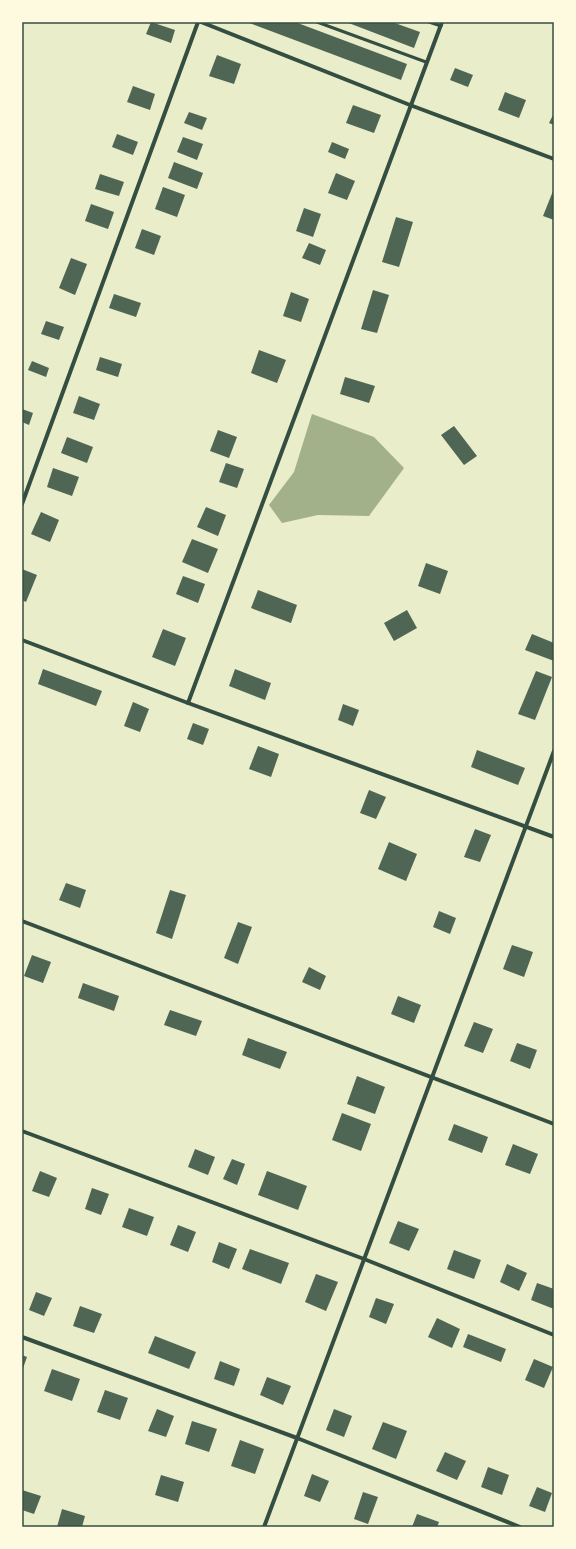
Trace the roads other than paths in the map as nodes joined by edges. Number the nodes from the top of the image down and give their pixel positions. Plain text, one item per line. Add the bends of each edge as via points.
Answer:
1 (198, 22) edge
2 (201, 22) edge
3 (318, 22) edge
4 (429, 22) edge
5 (441, 24) edge
6 (426, 62) junction
7 (410, 105) junction
8 (554, 159) edge
9 (22, 504) edge
10 (22, 640) edge
11 (188, 703) junction
12 (554, 751) edge
13 (526, 826) junction
14 (554, 837) edge
15 (22, 921) edge
16 (432, 1077) junction
17 (554, 1124) edge
18 (22, 1130) edge
19 (364, 1259) junction
20 (554, 1335) edge
21 (22, 1337) edge
22 (298, 1438) junction
23 (264, 1527) edge
24 (520, 1527) edge

1 - 9 street
2 - 7 street
3 - 6 lane
4 - 5 lane
5 - 6 street
6 - 7 street
7 - 8 street
7 - 11 street
10 - 11 street
11 - 13 street
12 - 13 street
13 - 14 street
13 - 16 street
15 - 16 street
16 - 17 street
16 - 19 street
18 - 19 street
19 - 20 street
19 - 22 street
21 - 22 street
22 - 23 street
22 - 24 street

